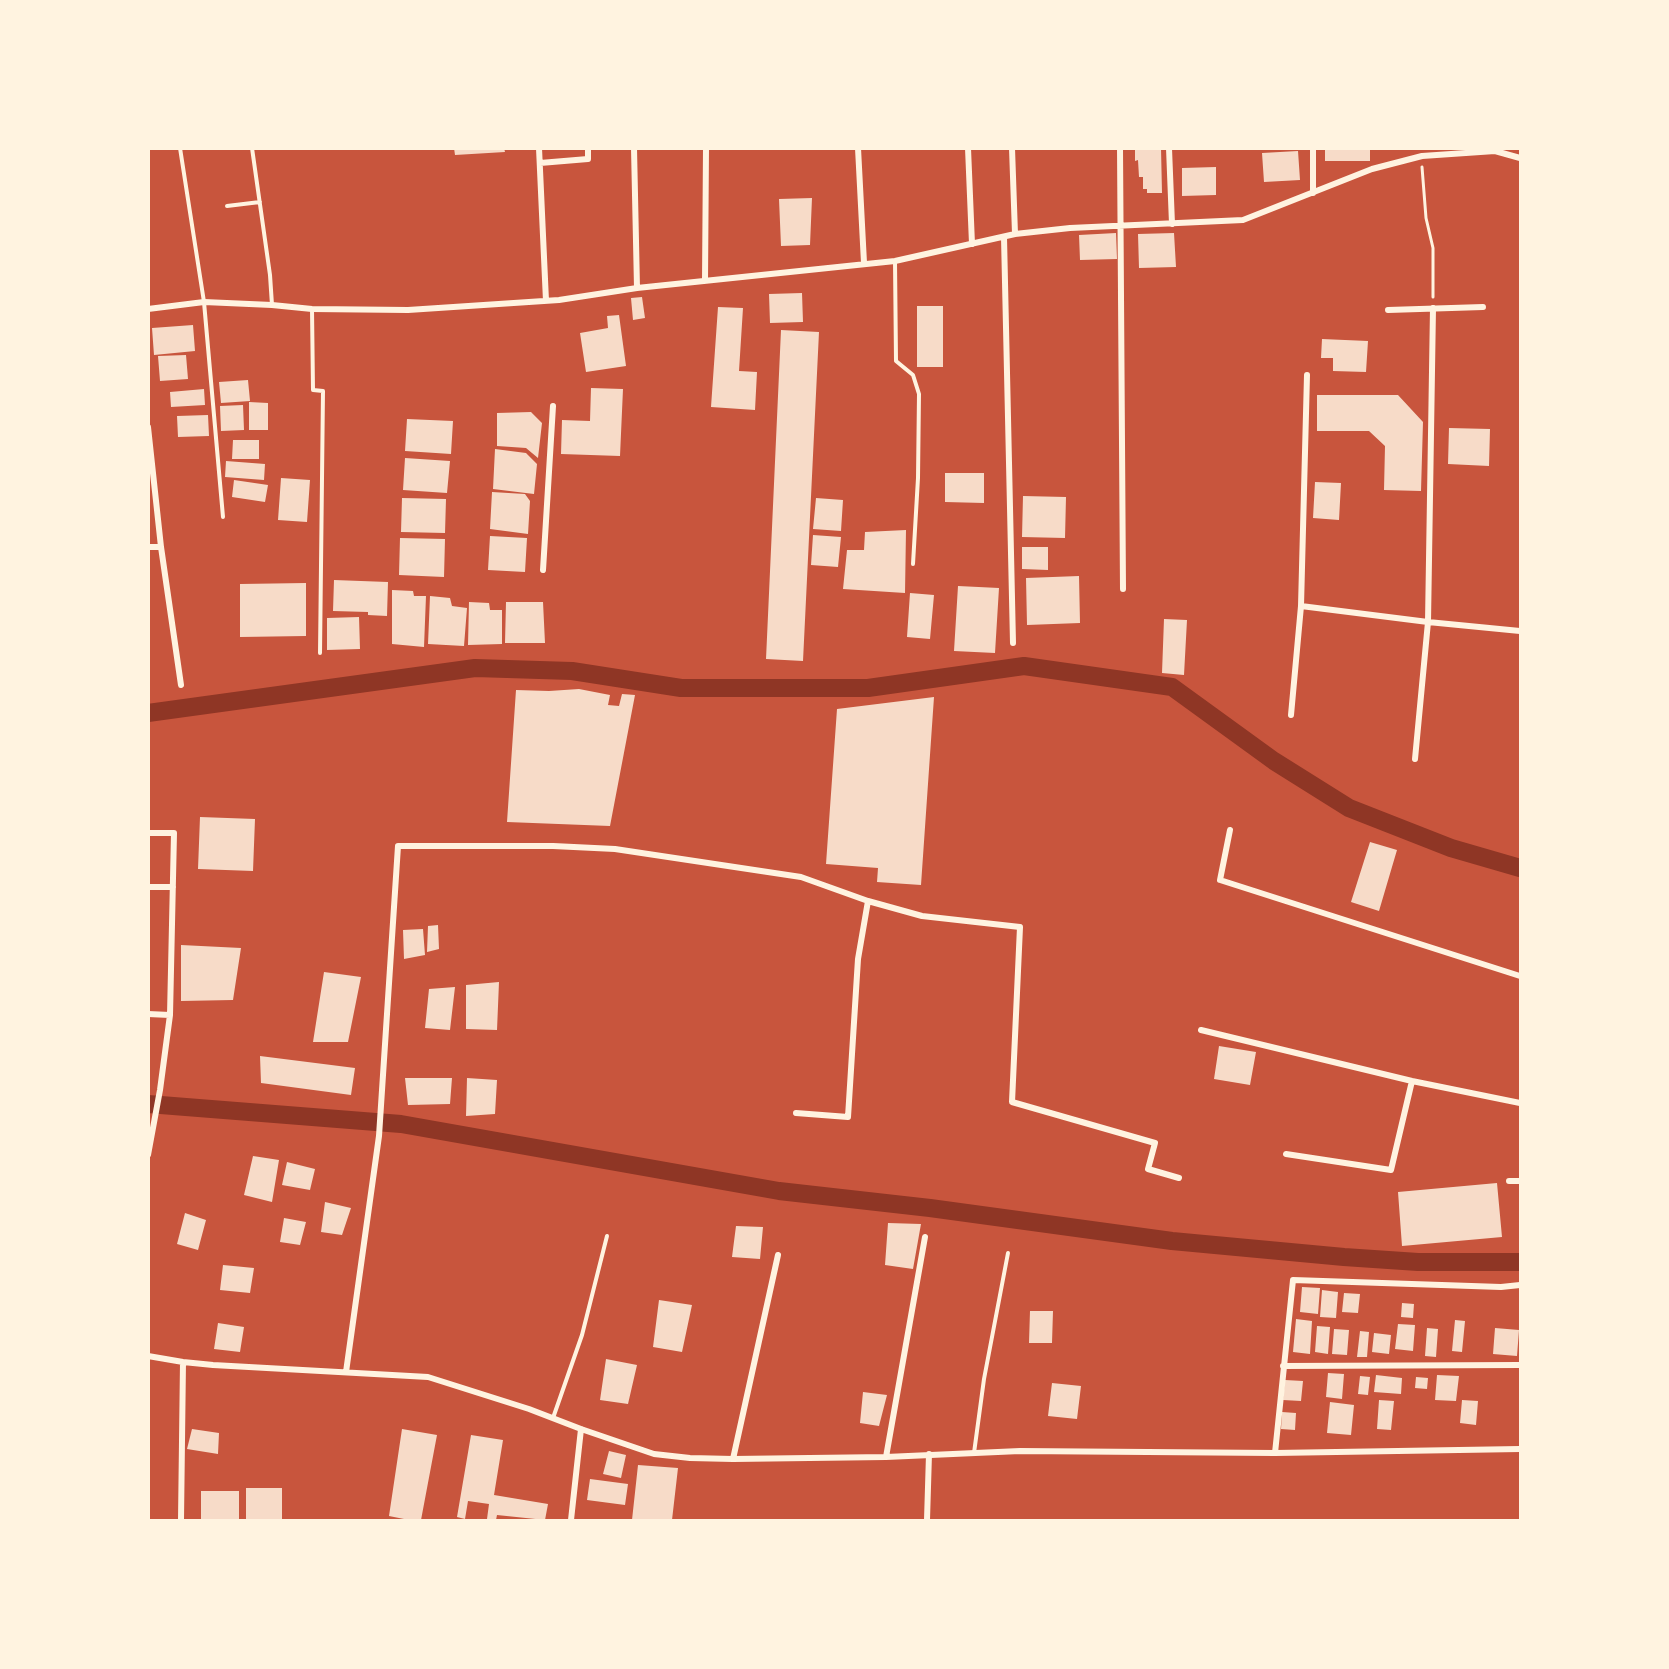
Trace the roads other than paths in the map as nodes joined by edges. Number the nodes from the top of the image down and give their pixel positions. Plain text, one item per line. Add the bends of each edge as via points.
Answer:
1 (180, 148) edge
2 (252, 148) edge
3 (539, 148) edge
4 (588, 148) edge
5 (634, 148) edge
6 (706, 148) edge
7 (858, 148) edge
8 (968, 148) edge
9 (1012, 148) edge
10 (1120, 148) edge
11 (1169, 148) edge
12 (1313, 148) edge
13 (1481, 150) edge
14 (1521, 158) edge
15 (540, 163) junction
16 (1313, 193) junction
17 (260, 202) junction
18 (227, 206) dead end
19 (1172, 224) junction
20 (1122, 226) junction
21 (1015, 234) junction
22 (1004, 237) junction
23 (972, 244) junction
24 (895, 261) junction
25 (864, 263) junction
26 (705, 281) junction
27 (637, 288) junction
28 (546, 301) junction
29 (204, 302) junction
30 (272, 305) junction
31 (1483, 307) dead end
32 (1433, 308) junction
33 (148, 309) edge
34 (312, 309) junction
35 (1388, 310) dead end
36 (1307, 375) dead end
37 (553, 406) dead end
38 (148, 427) edge
39 (223, 517) dead end
40 (148, 547) edge
41 (161, 547) junction
42 (913, 564) dead end
43 (543, 570) dead end
44 (1123, 589) dead end
45 (1301, 606) junction
46 (1428, 622) junction
47 (1521, 631) edge
48 (1013, 643) dead end
49 (320, 653) dead end
50 (180, 685) dead end
51 (1291, 715) dead end
52 (1415, 759) dead end
53 (1230, 830) dead end
54 (148, 833) edge
55 (148, 887) edge
56 (173, 887) junction
57 (868, 901) junction
58 (1521, 976) edge
59 (148, 1014) edge
60 (170, 1015) junction
61 (1201, 1030) dead end
62 (1412, 1081) junction
63 (1521, 1103) edge
64 (796, 1113) dead end
65 (1286, 1154) dead end
66 (148, 1155) edge
67 (1179, 1179) dead end
68 (1509, 1181) dead end
69 (1521, 1181) edge
70 (607, 1236) dead end
71 (925, 1237) dead end
72 (1008, 1252) dead end
73 (778, 1255) dead end
74 (1521, 1285) edge
75 (148, 1356) edge
76 (183, 1362) junction
77 (1521, 1365) edge
78 (1283, 1366) junction
79 (346, 1372) junction
80 (553, 1419) junction
81 (581, 1429) junction
82 (1521, 1449) edge
83 (974, 1453) junction
84 (1275, 1453) junction
85 (929, 1454) junction
86 (886, 1457) junction
87 (733, 1459) junction
88 (181, 1521) edge
89 (571, 1521) edge
90 (927, 1521) edge

1 - 29 lane
2 - 17 lane
3 - 15 street
4 - 15 street via 588,159
5 - 27 street
6 - 26 street
7 - 25 street
8 - 23 street
9 - 21 street
10 - 20 street
11 - 19 street
12 - 16 street
13 - 14 street
13 - 16 street via 1422,156 1372,169
15 - 28 street
16 - 19 street via 1243,220
17 - 18 lane
17 - 30 lane
19 - 20 street
20 - 21 street
20 - 44 street
21 - 22 street
22 - 23 street
22 - 48 street
23 - 24 street
24 - 25 street
24 - 42 lane via 896,361 913,375 919,394
25 - 26 street
26 - 27 street
27 - 28 street
28 - 34 street via 408,310
29 - 30 street
29 - 33 street
29 - 39 lane
30 - 34 street
31 - 32 street
32 - 35 street
32 - 46 street
34 - 49 lane via 313,390 323,391
36 - 45 street
37 - 43 street
38 - 41 street
40 - 41 street
41 - 50 street
45 - 46 street
45 - 51 street
46 - 47 street
46 - 52 street
53 - 58 street via 1220,880
54 - 56 street via 174,833
55 - 56 street
56 - 60 street
57 - 64 street via 858,959 848,1117
57 - 67 street via 922,916 1020,927 1012,1102 1155,1143 1148,1169
57 - 79 street via 801,877 615,849 398,846 379,1133
59 - 60 street
60 - 66 street
61 - 62 street
62 - 63 street
62 - 65 street via 1391,1170
68 - 69 street
70 - 80 lane via 582,1335
71 - 86 street
72 - 83 lane
73 - 87 street
74 - 78 street via 1293,1280
75 - 76 street
76 - 79 street
76 - 88 street
77 - 78 street
78 - 84 street
79 - 80 street via 428,1377
80 - 81 street
81 - 87 street via 654,1454
81 - 89 street
82 - 84 street
83 - 84 street
83 - 85 street
85 - 86 street
85 - 90 street
86 - 87 street

